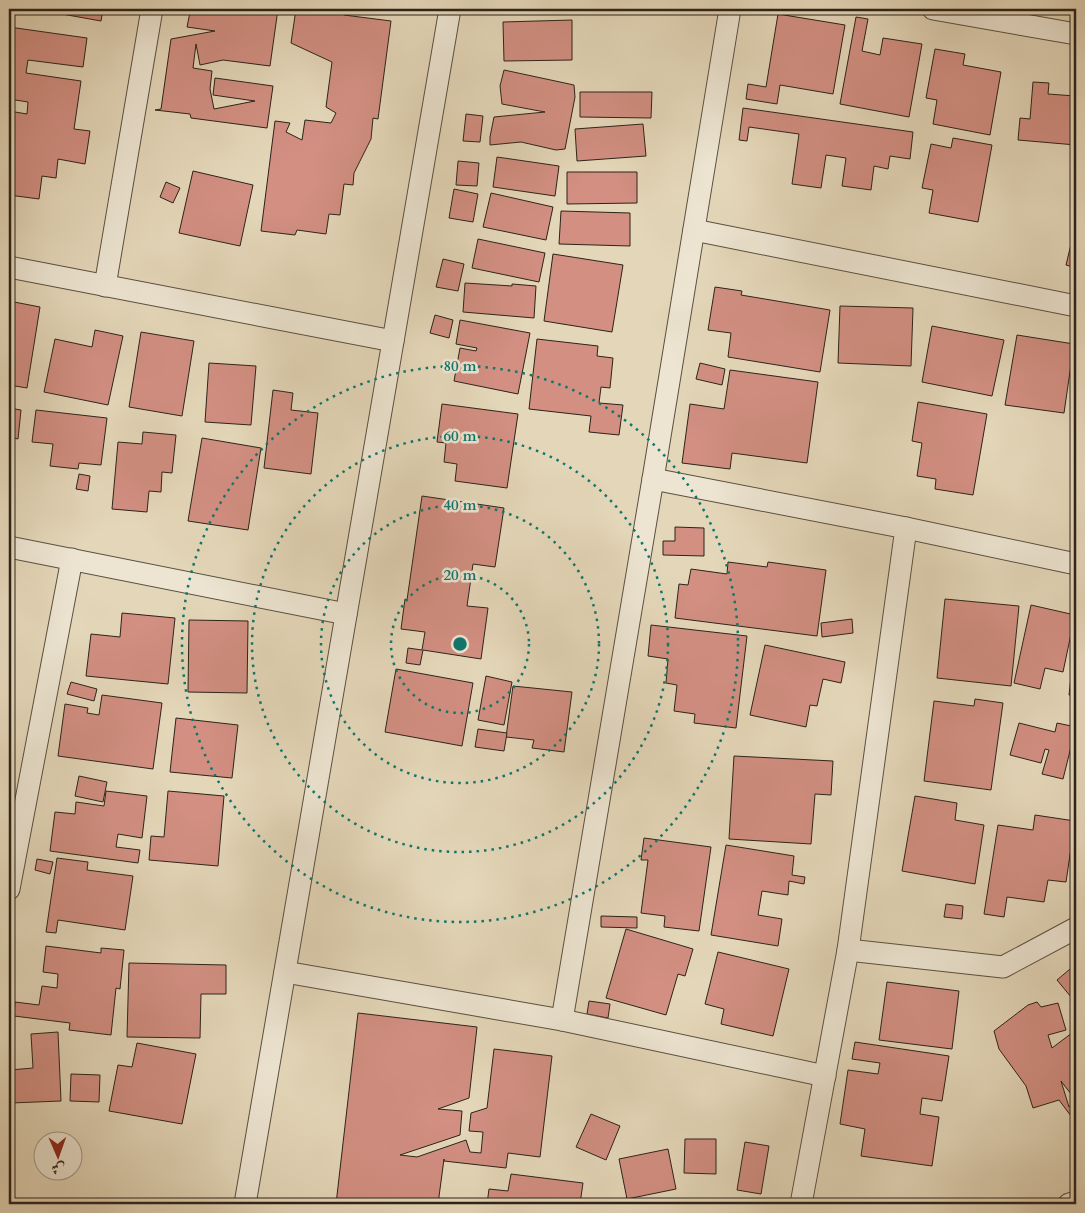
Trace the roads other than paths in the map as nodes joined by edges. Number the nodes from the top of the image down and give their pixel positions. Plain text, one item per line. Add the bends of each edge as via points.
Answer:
1 (152, 9) edge
2 (450, 9) edge
3 (730, 9) edge
4 (934, 9) edge
5 (1010, 15) edge
6 (1076, 34) edge
7 (694, 230) junction
8 (9, 268) edge
9 (105, 286) junction
10 (1076, 306) edge
11 (393, 340) junction
12 (653, 479) junction
13 (906, 528) junction
14 (9, 547) edge
15 (72, 559) junction
16 (1076, 564) edge
17 (346, 614) junction
18 (17, 803) edge
19 (9, 889) edge
20 (1076, 928) edge
21 (848, 950) junction
22 (285, 972) junction
23 (562, 1020) junction
24 (825, 1076) junction
25 (1076, 1202) edge
26 (245, 1204) edge
27 (801, 1204) edge
28 (1069, 1204) edge

1 - 9 street
2 - 11 street
3 - 7 street
4 - 5 street
5 - 6 street
7 - 10 street
7 - 12 street
8 - 9 street
9 - 11 street
11 - 17 street
12 - 13 street
12 - 23 street
13 - 16 street
13 - 21 street
14 - 15 street
15 - 17 street
15 - 18 street
17 - 22 street
18 - 19 street
20 - 21 street via 1003,966
21 - 24 street
22 - 23 street
22 - 26 street
23 - 24 street
24 - 27 street
25 - 28 street

